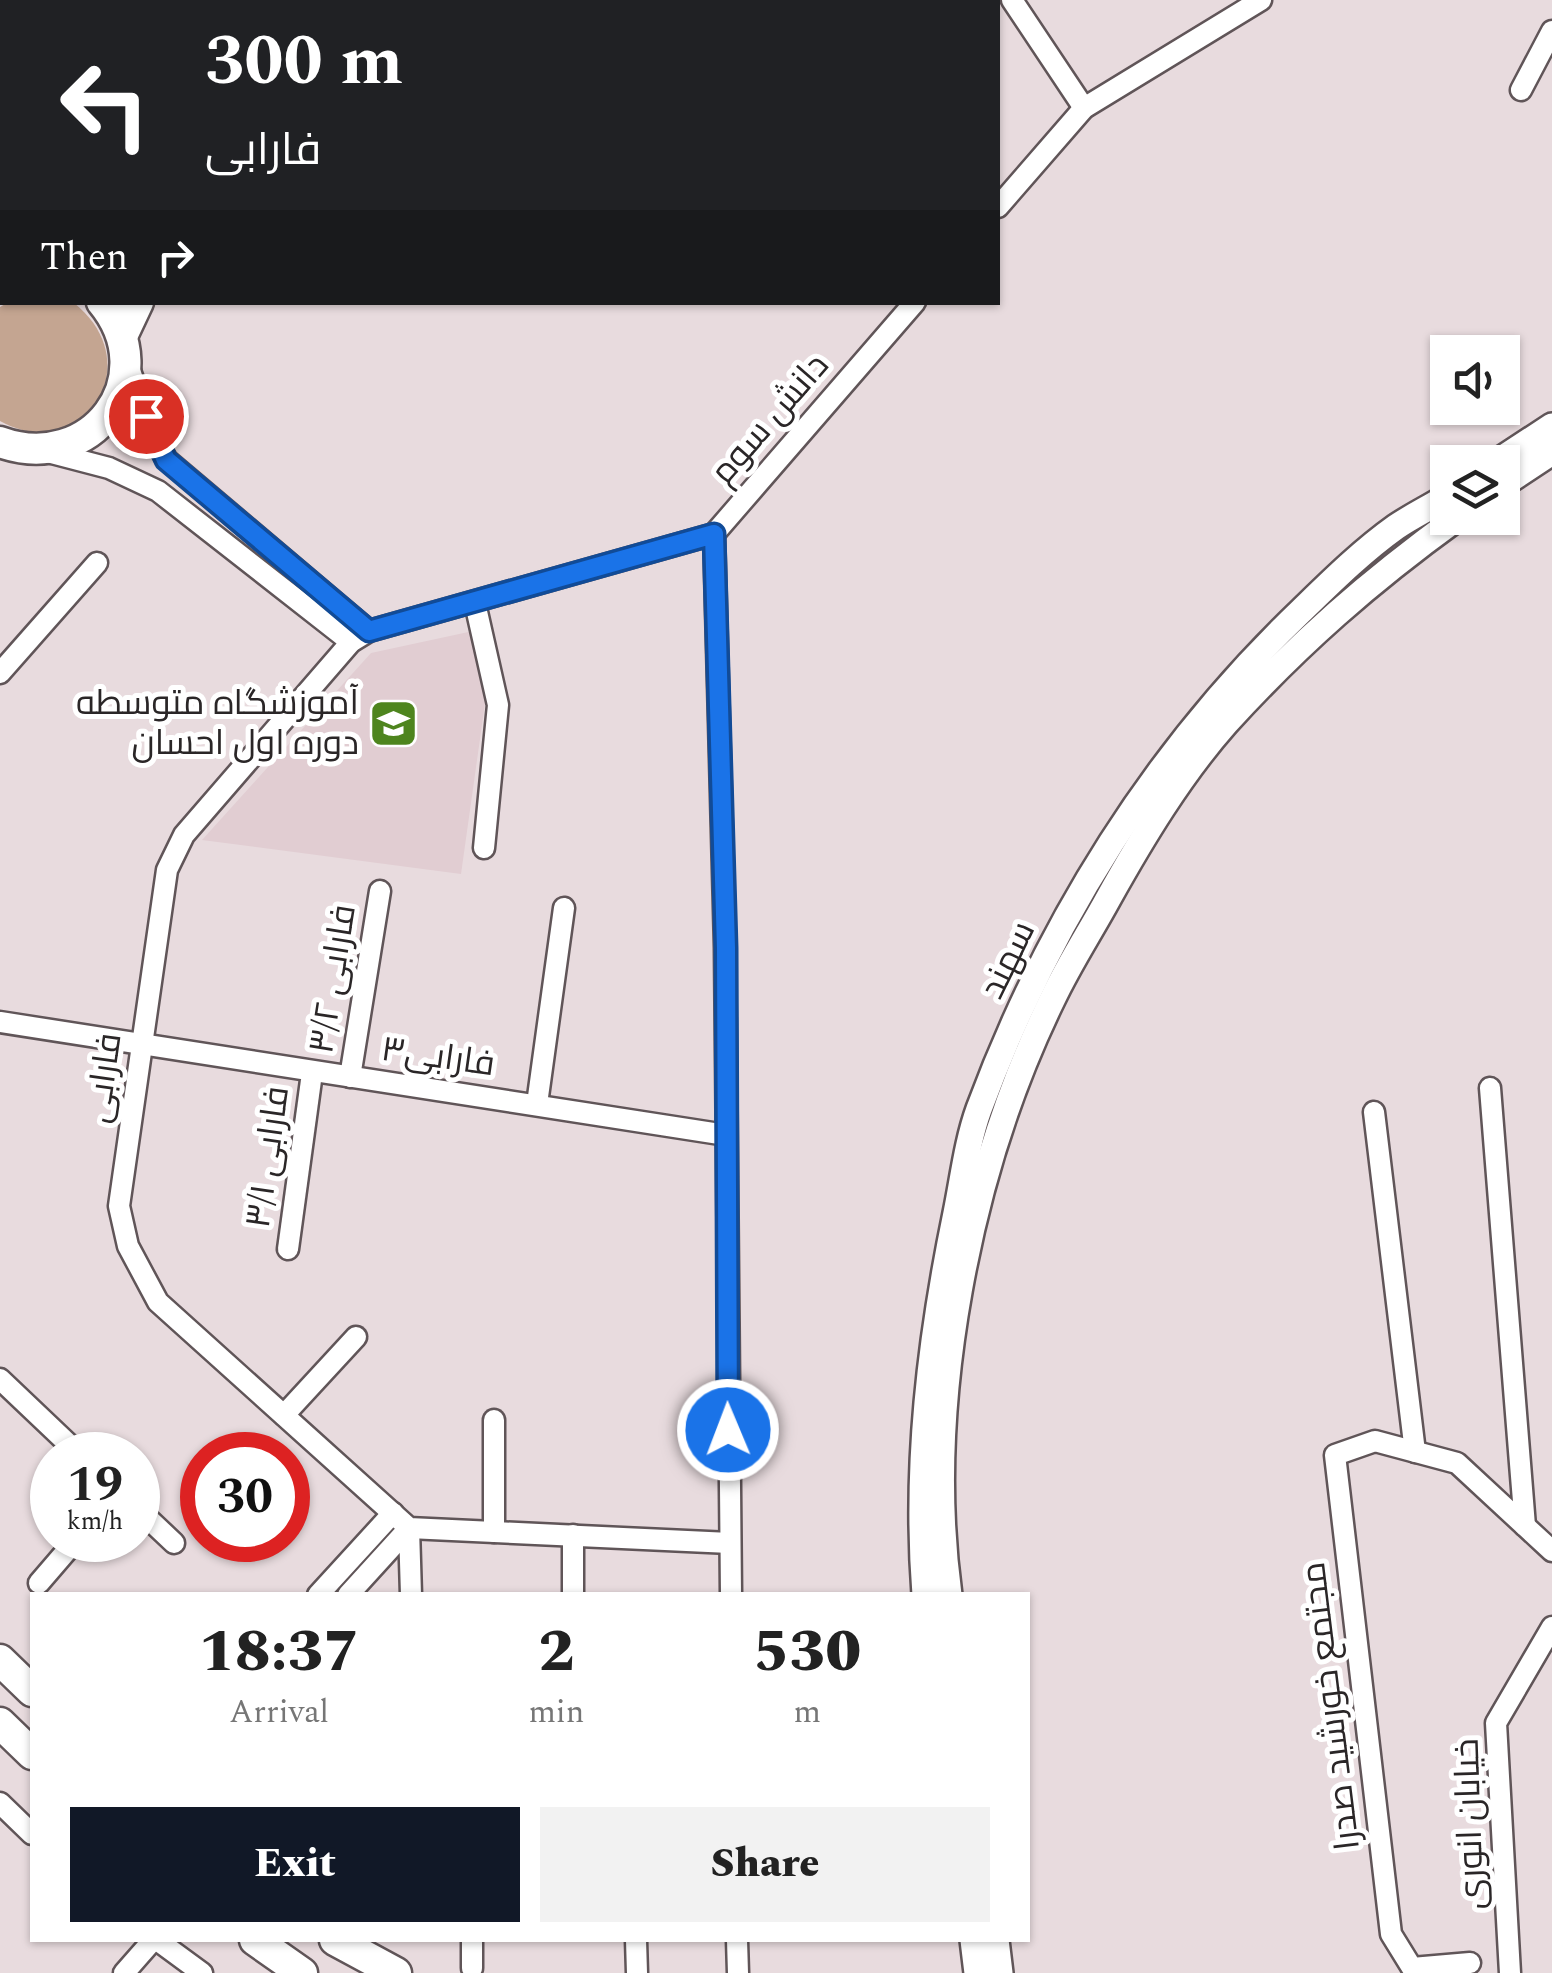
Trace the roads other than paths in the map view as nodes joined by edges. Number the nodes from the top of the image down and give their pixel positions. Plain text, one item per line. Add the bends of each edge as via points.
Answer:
1 (1012, 0) edge
2 (1261, 0) edge
3 (1552, 31) edge
4 (1520, 90) dead end
5 (1084, 108) junction
6 (1000, 205) edge
7 (103, 305) edge
8 (137, 305) edge
9 (912, 305) edge
10 (124, 347) junction
11 (1552, 426) edge
12 (1520, 447) edge
13 (15, 451) edge
14 (1552, 452) edge
15 (1520, 474) edge
16 (1430, 507) edge
17 (714, 534) junction
18 (1434, 535) edge
19 (97, 563) dead end
20 (475, 603) junction
21 (360, 636) junction
22 (0, 673) edge
23 (484, 848) dead end
24 (380, 891) dead end
25 (564, 908) dead end
26 (0, 1022) edge
27 (140, 1047) junction
28 (312, 1073) junction
29 (350, 1078) junction
30 (1490, 1088) dead end
31 (537, 1104) junction
32 (1374, 1112) dead end
33 (726, 1135) junction
34 (288, 1249) dead end
35 (356, 1336) dead end
36 (5, 1393) edge
37 (284, 1416) junction
38 (494, 1420) dead end
39 (52, 1432) edge
40 (1415, 1452) junction
41 (401, 1521) junction
42 (1525, 1526) junction
43 (160, 1530) edge
44 (494, 1532) junction
45 (573, 1536) junction
46 (730, 1542) junction
47 (174, 1543) dead end
48 (1552, 1551) edge
49 (57, 1562) edge
50 (38, 1583) dead end
51 (321, 1592) edge
52 (350, 1592) edge
53 (411, 1592) edge
54 (573, 1592) edge
55 (731, 1592) edge
56 (925, 1592) edge
57 (949, 1592) edge
58 (1552, 1627) edge
59 (0, 1660) edge
60 (30, 1688) edge
61 (0, 1723) edge
62 (30, 1752) edge
63 (0, 1803) edge
64 (30, 1832) edge
65 (153, 1942) edge
66 (158, 1942) edge
67 (259, 1942) edge
68 (339, 1942) edge
69 (472, 1942) edge
70 (636, 1942) edge
71 (737, 1942) edge
72 (973, 1942) edge
73 (996, 1942) edge
74 (1470, 1963) dead end
75 (472, 1968) dead end
76 (124, 1973) edge
77 (202, 1973) edge
78 (302, 1973) edge
79 (396, 1973) edge
80 (637, 1973) edge
81 (738, 1973) edge
82 (978, 1973) edge
83 (1000, 1973) edge
84 (1510, 1973) edge

1 - 5 street
2 - 5 street
3 - 4 street
5 - 6 street
7 - 10 main road
8 - 10 main road
9 - 17 street, دانش سوم
10 - 13 main road via 122,386 102,422 69,445
10 - 21 street via 166,460
11 - 12 street
13 - 21 street via 108,468 158,492
14 - 15 street
16 - 56 street, سهند via 1341,573 1226,687 1125,818 1046,954 978,1113 949,1245 922,1463
17 - 20 street
17 - 33 street
18 - 57 street, سهند via 1364,585 1224,726 1143,836 1053,998 1003,1122 975,1216 945,1430
19 - 22 street
20 - 21 street
20 - 23 street via 498,705
21 - 27 street, فارابی via 184,835 168,870
24 - 29 street, فارابی ۳/۲
25 - 31 street
26 - 27 street, فارابی۳
27 - 28 street, فارابی۳
27 - 37 street, فارابی via 119,1206 128,1246 158,1302
28 - 29 street, فارابی۳
28 - 34 street, فارابی ۳/۱
29 - 31 street, فارابی۳
30 - 42 street
31 - 33 street, فارابی۳
32 - 40 street
33 - 46 street
35 - 37 street
36 - 39 street
37 - 41 street, فارابی
38 - 44 street
40 - 42 street, مجتمع خورشید صدرا via 1457,1463
40 - 74 street, مجتمع خورشید صدرا via 1375,1441 1335,1455 1391,1934 1412,1968
41 - 44 street
41 - 51 street
41 - 52 street
41 - 53 street
42 - 48 street, مجتمع خورشید صدرا
43 - 47 street
44 - 45 street
45 - 46 street
45 - 54 street
46 - 55 street
49 - 50 street
58 - 84 street, خیابان انوری via 1496,1723
59 - 60 main road
61 - 62 main road
63 - 64 street
65 - 76 street
66 - 77 street
67 - 78 main road
68 - 79 main road
69 - 75 street
70 - 80 street
71 - 81 street
72 - 82 street
73 - 83 street

